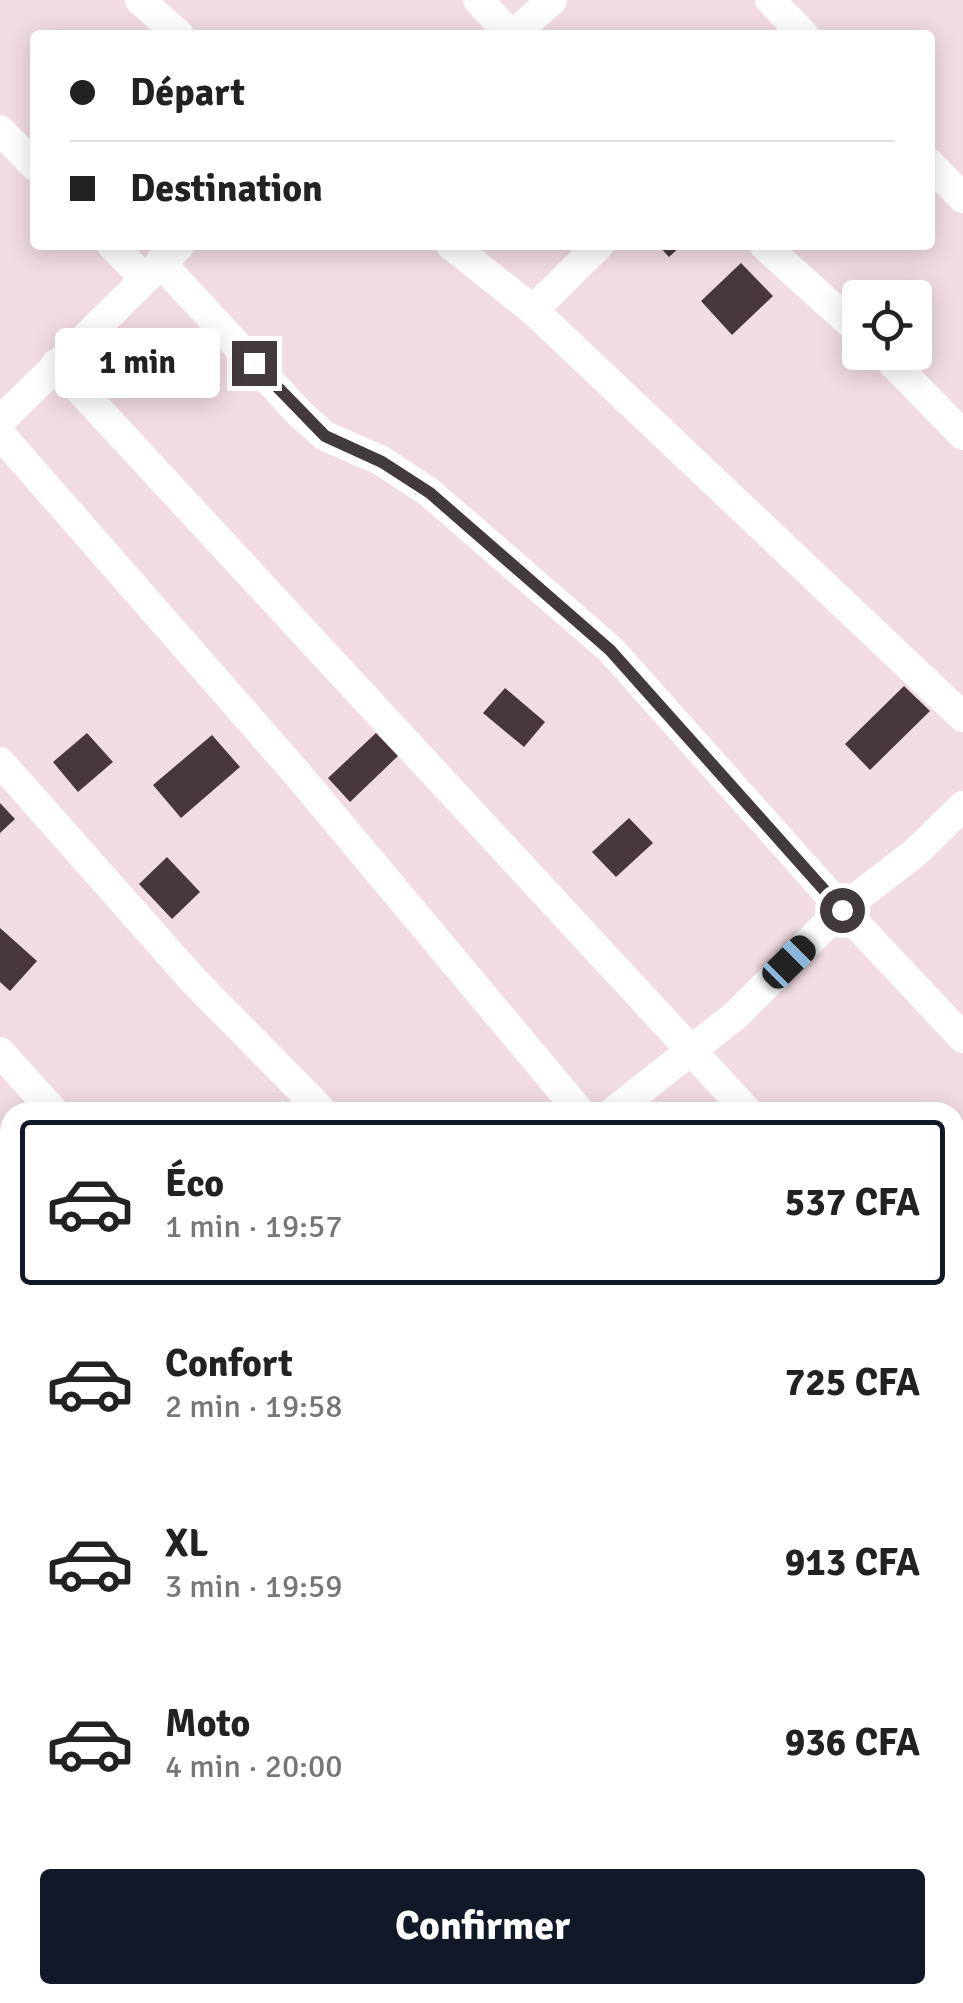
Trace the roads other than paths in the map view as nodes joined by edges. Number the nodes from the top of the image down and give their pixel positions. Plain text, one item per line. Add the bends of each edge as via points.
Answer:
1 (140, 0) edge
2 (478, 0) edge
3 (552, 0) edge
4 (770, 0) edge
5 (173, 30) edge
6 (507, 30) edge
7 (518, 30) edge
8 (799, 30) edge
9 (0, 130) edge
10 (30, 161) edge
11 (935, 169) edge
12 (963, 198) edge
13 (127, 250) edge
14 (457, 250) edge
15 (594, 250) edge
16 (770, 250) edge
17 (162, 262) edge
18 (532, 310) junction
19 (842, 316) edge
20 (56, 364) junction
21 (900, 370) edge
22 (0, 422) edge
23 (0, 434) edge
24 (963, 434) edge
25 (963, 717) edge
26 (0, 762) edge
27 (963, 806) edge
28 (842, 910) junction
29 (963, 1038) edge
30 (0, 1052) edge
31 (688, 1052) junction
32 (45, 1102) edge
33 (313, 1102) edge
34 (572, 1102) edge
35 (626, 1102) edge
36 (738, 1102) edge

1 - 5 street
2 - 6 street
3 - 7 street
4 - 8 street
9 - 10 street
11 - 12 street
13 - 17 street
14 - 18 street
15 - 18 street
16 - 19 street
17 - 20 street
17 - 28 street via 325,436 430,493 610,650
18 - 25 street
20 - 22 street
20 - 31 street
21 - 24 street
23 - 34 street
26 - 33 street via 194,981
27 - 28 street
28 - 29 street
28 - 31 street via 736,1015
30 - 32 street
31 - 35 street
31 - 36 street

